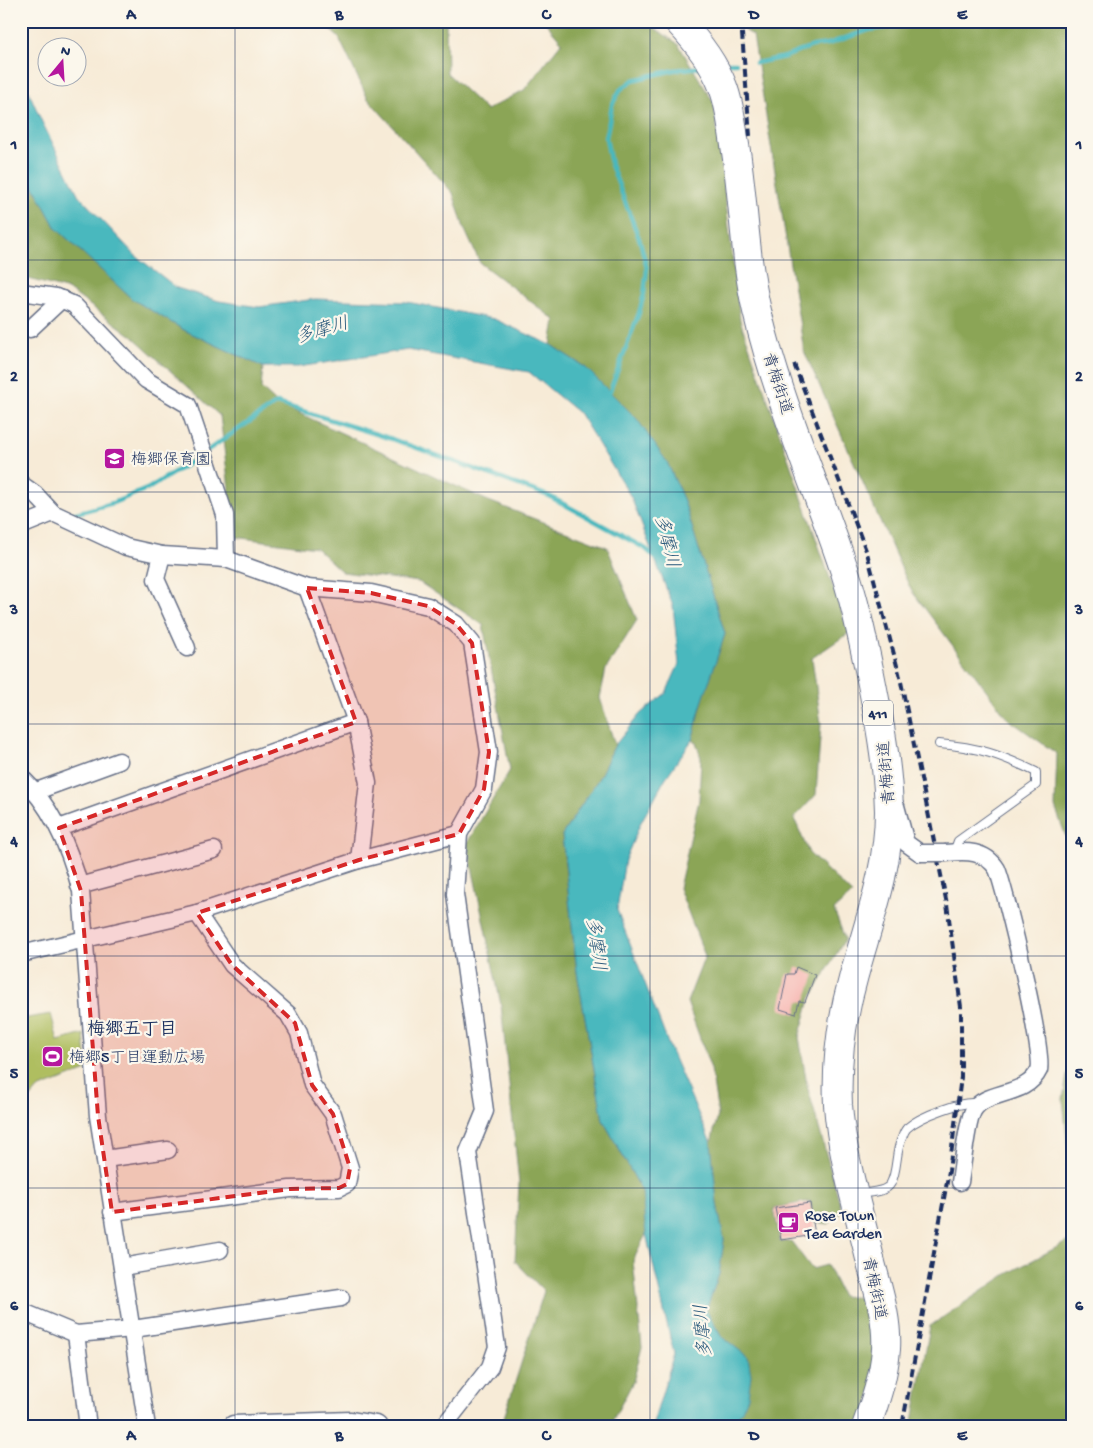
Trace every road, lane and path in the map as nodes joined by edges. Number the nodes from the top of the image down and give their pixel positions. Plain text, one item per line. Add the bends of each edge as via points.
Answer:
1 (678, 21) edge
2 (21, 292) edge
3 (62, 299) junction
4 (30, 329) dead end
5 (21, 484) edge
6 (53, 513) junction
7 (21, 526) edge
8 (162, 555) junction
9 (226, 560) junction
10 (307, 588) junction
11 (187, 648) dead end
12 (356, 722) junction
13 (939, 744) dead end
14 (119, 761) dead end
15 (887, 780) junction
16 (26, 785) edge
17 (59, 828) junction
18 (459, 834) junction
19 (214, 850) dead end
20 (950, 852) junction
21 (359, 860) junction
22 (79, 886) junction
23 (197, 913) junction
24 (85, 938) junction
25 (21, 954) edge
26 (979, 1104) junction
27 (168, 1150) dead end
28 (104, 1159) junction
29 (960, 1182) dead end
30 (854, 1195) junction
31 (112, 1212) junction
32 (220, 1250) dead end
33 (122, 1267) junction
34 (341, 1298) dead end
35 (21, 1310) edge
36 (133, 1330) junction
37 (76, 1334) junction
38 (88, 1427) edge
39 (147, 1427) edge
40 (234, 1427) edge
41 (376, 1427) edge
42 (443, 1427) edge
43 (866, 1427) edge

1 - 15 highway, 青梅街道 / 411 via 698,44 722,86 731,118 742,188 748,270 758,315 859,623 881,729
2 - 3 street
3 - 4 street
3 - 9 street via 74,305 146,380 188,405 225,515
5 - 6 street
6 - 7 street
6 - 8 street via 126,547
8 - 9 street
8 - 11 street via 156,579
9 - 10 street
10 - 12 street
10 - 18 street via 371,593 428,606 456,624 472,643 489,752 484,789
12 - 17 street
12 - 21 street via 368,783
13 - 20 lane via 970,746 1003,756 1036,772 1036,785 958,841
14 - 16 street
15 - 20 street, bridge via 906,843 920,853
15 - 30 highway, 青梅街道 / 411 via 886,852 841,1032 838,1104
16 - 17 street
17 - 22 street
18 - 21 street
18 - 42 street via 455,894 485,1111 468,1152 497,1347 490,1367
19 - 22 street
20 - 26 street via 979,854 997,869 1040,1052 1039,1069 1033,1078 1009,1093
21 - 23 street
22 - 24 street
23 - 24 street
23 - 31 street via 232,966 295,1023 312,1085 333,1114 350,1176 347,1184 339,1188 290,1189
24 - 25 street
24 - 28 street
26 - 29 street via 972,1115
26 - 30 lane via 957,1105 907,1128 900,1140 891,1184 884,1190
27 - 28 street
28 - 31 street
30 - 43 highway, 青梅街道 / 411 via 880,1295 886,1347
31 - 33 street
32 - 33 street
33 - 36 street
34 - 36 street
35 - 37 street
36 - 37 street
36 - 39 street
37 - 38 street
40 - 41 main road via 351,1423

